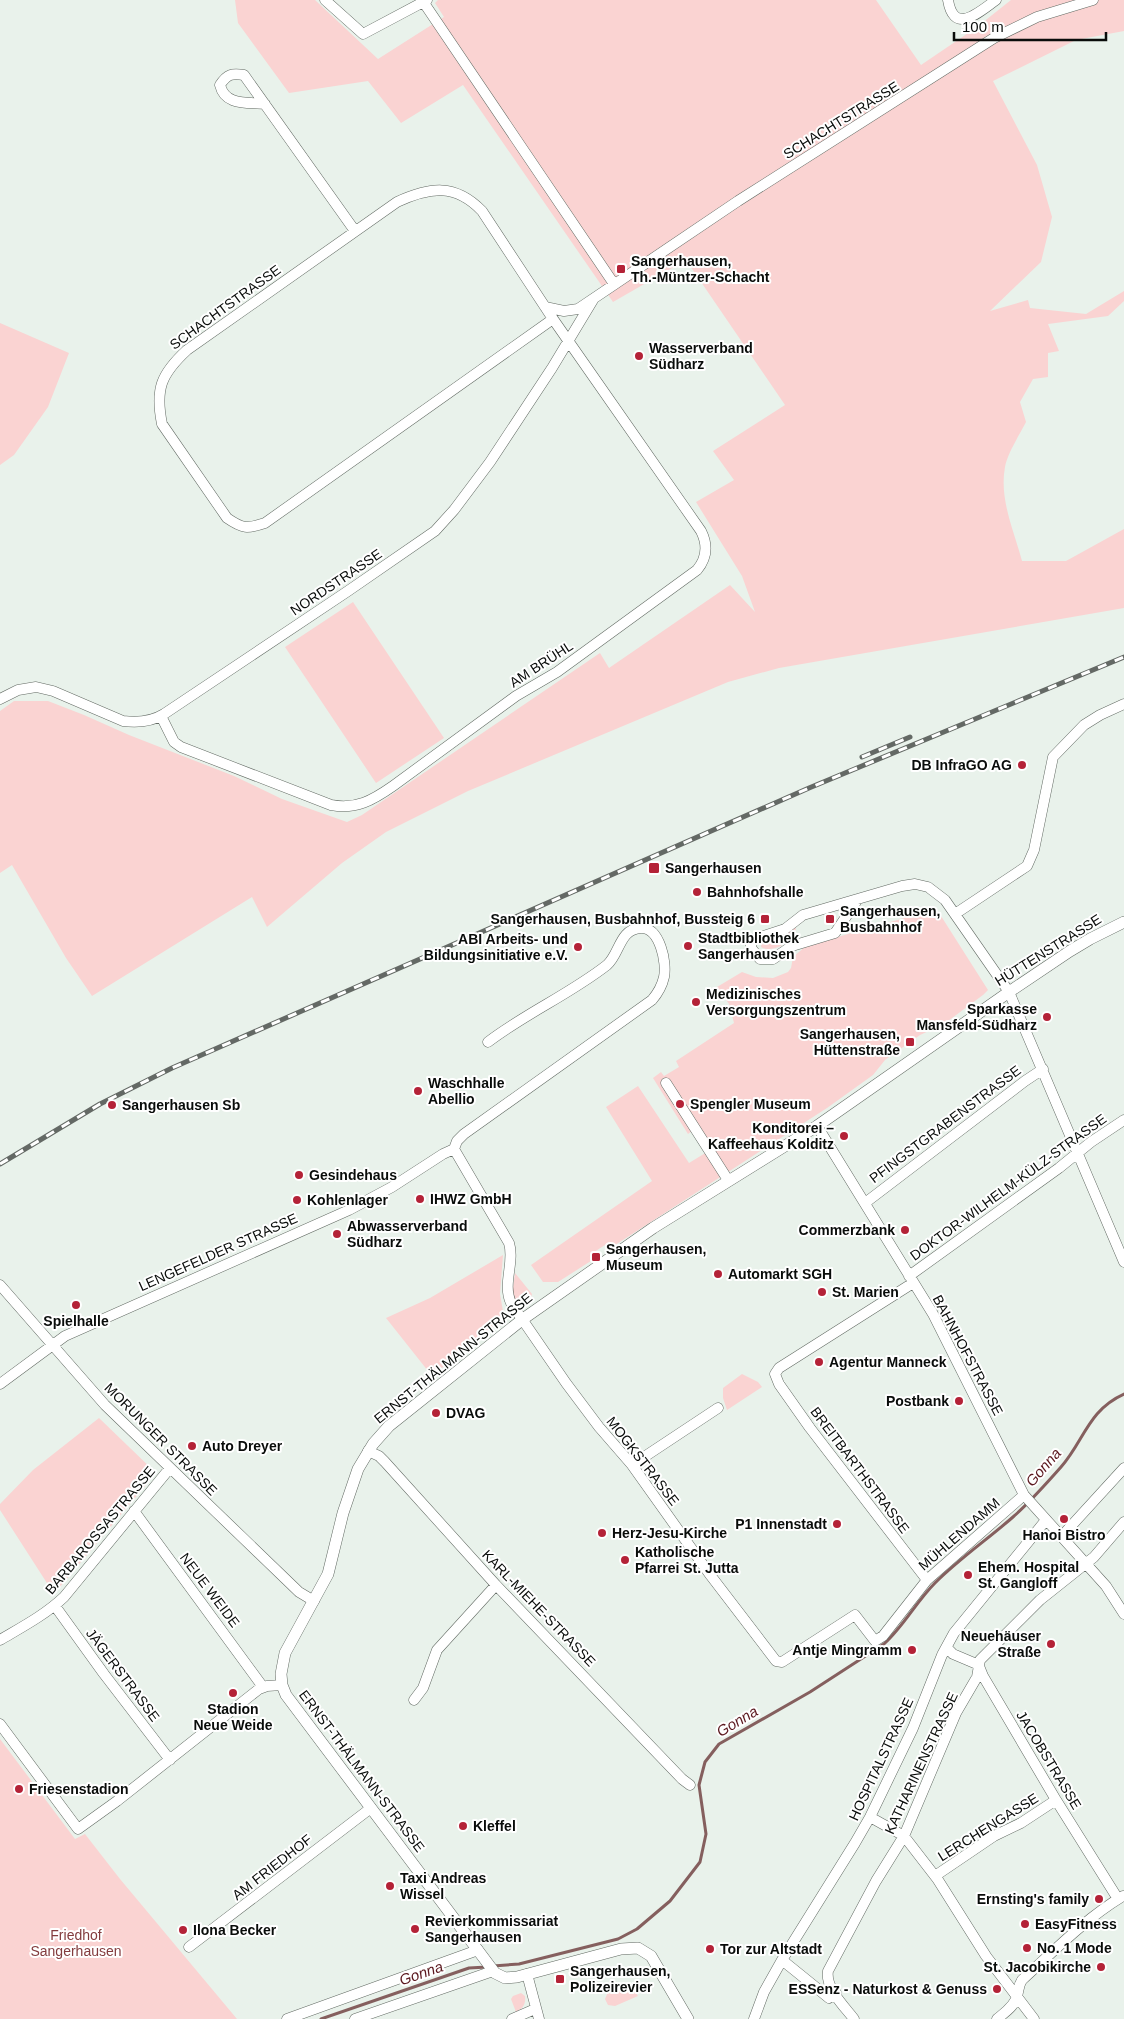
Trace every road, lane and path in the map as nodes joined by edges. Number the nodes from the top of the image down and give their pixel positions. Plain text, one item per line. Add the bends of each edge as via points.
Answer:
1 (325, 0) edge
2 (948, 0) edge
3 (996, 0) edge
4 (1093, 0) edge
5 (426, 1) edge
6 (265, 104) dead end
7 (355, 232) junction
8 (614, 284) junction
9 (593, 300) junction
10 (545, 307) junction
11 (554, 319) junction
12 (569, 340) junction
13 (0, 699) edge
14 (1124, 704) edge
15 (160, 716) junction
16 (858, 899) junction
17 (956, 914) junction
18 (1124, 922) edge
19 (1009, 992) junction
20 (488, 1042) dead end
21 (1043, 1070) junction
22 (666, 1083) dead end
23 (1124, 1120) edge
24 (817, 1126) junction
25 (454, 1149) junction
26 (1078, 1152) junction
27 (728, 1180) junction
28 (865, 1203) junction
29 (1124, 1262) edge
30 (911, 1280) junction
31 (0, 1285) edge
32 (523, 1319) junction
33 (51, 1344) junction
34 (775, 1374) joint
35 (0, 1384) edge
36 (718, 1408) dead end
37 (368, 1451) junction
38 (632, 1465) junction
39 (170, 1468) junction
40 (1124, 1468) edge
41 (1025, 1496) junction
42 (134, 1511) junction
43 (1042, 1517) junction
44 (1124, 1522) edge
45 (1061, 1537) junction
46 (1087, 1564) junction
47 (927, 1580) junction
48 (496, 1584) junction
49 (314, 1601) junction
50 (55, 1606) junction
51 (1124, 1614) edge
52 (0, 1640) edge
53 (947, 1648) junction
54 (782, 1662) joint
55 (979, 1665) junction
56 (282, 1685) junction
57 (263, 1687) junction
58 (414, 1700) dead end
59 (0, 1724) edge
60 (170, 1760) junction
61 (690, 1785) dead end
62 (1056, 1800) junction
63 (371, 1808) junction
64 (870, 1817) junction
65 (904, 1836) junction
66 (935, 1876) junction
67 (1121, 1897) edge
68 (189, 1947) dead end
69 (478, 1950) junction
70 (782, 1960) junction
71 (490, 1967) junction
72 (527, 1974) junction
73 (836, 1993) junction
74 (1017, 1997) junction
75 (537, 2014) edge
76 (1028, 2017) edge
77 (287, 2019) edge
78 (355, 2019) edge
79 (512, 2019) edge
80 (688, 2019) edge
81 (754, 2019) edge
82 (854, 2019) edge
83 (997, 2019) edge

1 - 5 street via 363,34
2 - 3 street via 951,13 962,19
4 - 8 street, SCHACHTSTRASSE via 1050,12 994,38
5 - 8 street
6 - 7 street
7 - 10 street, SCHACHTSTRASSE via 397,202 417,193 454,191 471,200 482,211
7 - 11 street, SCHACHTSTRASSE via 186,350 174,362 159,389 162,424 227,518 240,526 251,528 265,523
8 - 9 street, SCHACHTSTRASSE
9 - 10 street, SCHACHTSTRASSE via 570,312
9 - 12 street, NORDSTRASSE
10 - 11 street, SCHACHTSTRASSE
11 - 12 street, SCHACHTSTRASSE
12 - 15 street, NORDSTRASSE via 490,462 435,531
12 - 15 street, AM BRÜHL via 702,534 706,550 697,570 393,786 358,805 331,805 181,747 174,742
13 - 15 street, NORDSTRASSE via 18,690 36,688 53,691 123,720 146,721
14 - 17 street via 1084,725 1053,756 1034,850 1027,866
16 - 16 street via 800,916 785,929 754,938 750,944 752,951 760,959 771,960 792,946 835,933
16 - 17 street via 919,884 936,892
17 - 19 street
18 - 19 street, HÜTTENSTRASSE via 1090,939
19 - 21 street
19 - 24 street, HÜTTENSTRASSE
20 - 25 street, LENGEFELDER STRASSE via 609,963 630,931 641,928 656,934 664,957 665,974 660,990 652,1000 464,1134
21 - 26 street
21 - 28 street, PFINGSTGRABENSTRASSE
22 - 27 street
23 - 26 street, DOKTOR-WILHELM-KÜLZ-STRASSE
24 - 27 street, ERNST-THÄLMANN-STRASSE
24 - 28 street, BAHNHOFSTRASSE
25 - 32 street, MOGKSTRASSE via 509,1243 508,1297
25 - 33 street, LENGEFELDER STRASSE via 358,1205 102,1318
26 - 29 street
26 - 30 street, DOKTOR-WILHELM-KÜLZ-STRASSE
27 - 32 street, ERNST-THÄLMANN-STRASSE
28 - 30 street, BAHNHOFSTRASSE
30 - 34 street, DOKTOR-WILHELM-KÜLZ-STRASSE via 779,1368
30 - 41 street, BAHNHOFSTRASSE via 933,1314
31 - 33 street, MORUNGER STRASSE
32 - 37 street, ERNST-THÄLMANN-STRASSE via 389,1426
32 - 38 street, MOGKSTRASSE via 599,1428
33 - 35 street, LENGEFELDER STRASSE
33 - 39 street, MORUNGER STRASSE via 106,1405
34 - 47 street, BREITBARTHSTRASSE via 810,1428
36 - 38 street
37 - 48 street, KARL-MIEHE-STRASSE via 385,1462
37 - 49 street, ERNST-THÄLMANN-STRASSE via 350,1489 328,1574
38 - 54 street, MOGKSTRASSE via 772,1657
39 - 42 street, BARBAROSSASTRASSE
39 - 49 street, MORUNGER STRASSE via 298,1592
40 - 45 street
41 - 43 street, BAHNHOFSTRASSE
41 - 47 street, MÜHLENDAMM
42 - 50 street, BARBAROSSASTRASSE
42 - 57 street, NEUE WEIDE
43 - 45 street, BAHNHOFSTRASSE
43 - 53 street, HOSPITALSTRASSE via 954,1633
44 - 46 street, KATHARINENSTRASSE
45 - 46 street, BAHNHOFSTRASSE
46 - 51 street, BAHNHOFSTRASSE
46 - 55 street, KATHARINENSTRASSE via 1040,1600 986,1652
47 - 54 street, MÜHLENDAMM via 883,1636 875,1641 855,1615
48 - 58 street via 437,1650 423,1688
48 - 61 street, KARL-MIEHE-STRASSE
49 - 56 street, ERNST-THÄLMANN-STRASSE via 285,1653
50 - 52 street, BARBAROSSASTRASSE
50 - 60 street, JÄGERSTRASSE
53 - 55 street
53 - 64 street, HOSPITALSTRASSE
55 - 62 street, JACOBSTRASSE via 982,1676
55 - 65 street, KATHARINENSTRASSE via 974,1684 956,1713
56 - 57 street
56 - 63 street, ERNST-THÄLMANN-STRASSE
57 - 60 street
59 - 60 street via 78,1829
62 - 66 street, LERCHENGASSE
62 - 67 street, JACOBSTRASSE
63 - 68 street, AM FRIEDHOF
63 - 69 street, ERNST-THÄLMANN-STRASSE
64 - 65 street
64 - 70 street, HOSPITALSTRASSE
65 - 66 street
65 - 73 street, KATHARINENSTRASSE via 830,1967 827,1976
66 - 74 street via 986,1956
67 - 74 street via 1083,1924 1022,1980
69 - 71 street, ERNST-THÄLMANN-STRASSE
69 - 77 street
70 - 73 street via 830,1998
70 - 81 street, HOSPITALSTRASSE via 764,1992
71 - 72 street via 505,1978
71 - 78 street
72 - 75 street
72 - 80 street via 621,1949 638,1948 651,1956
73 - 82 street
74 - 76 street
74 - 83 street
75 - 79 street

